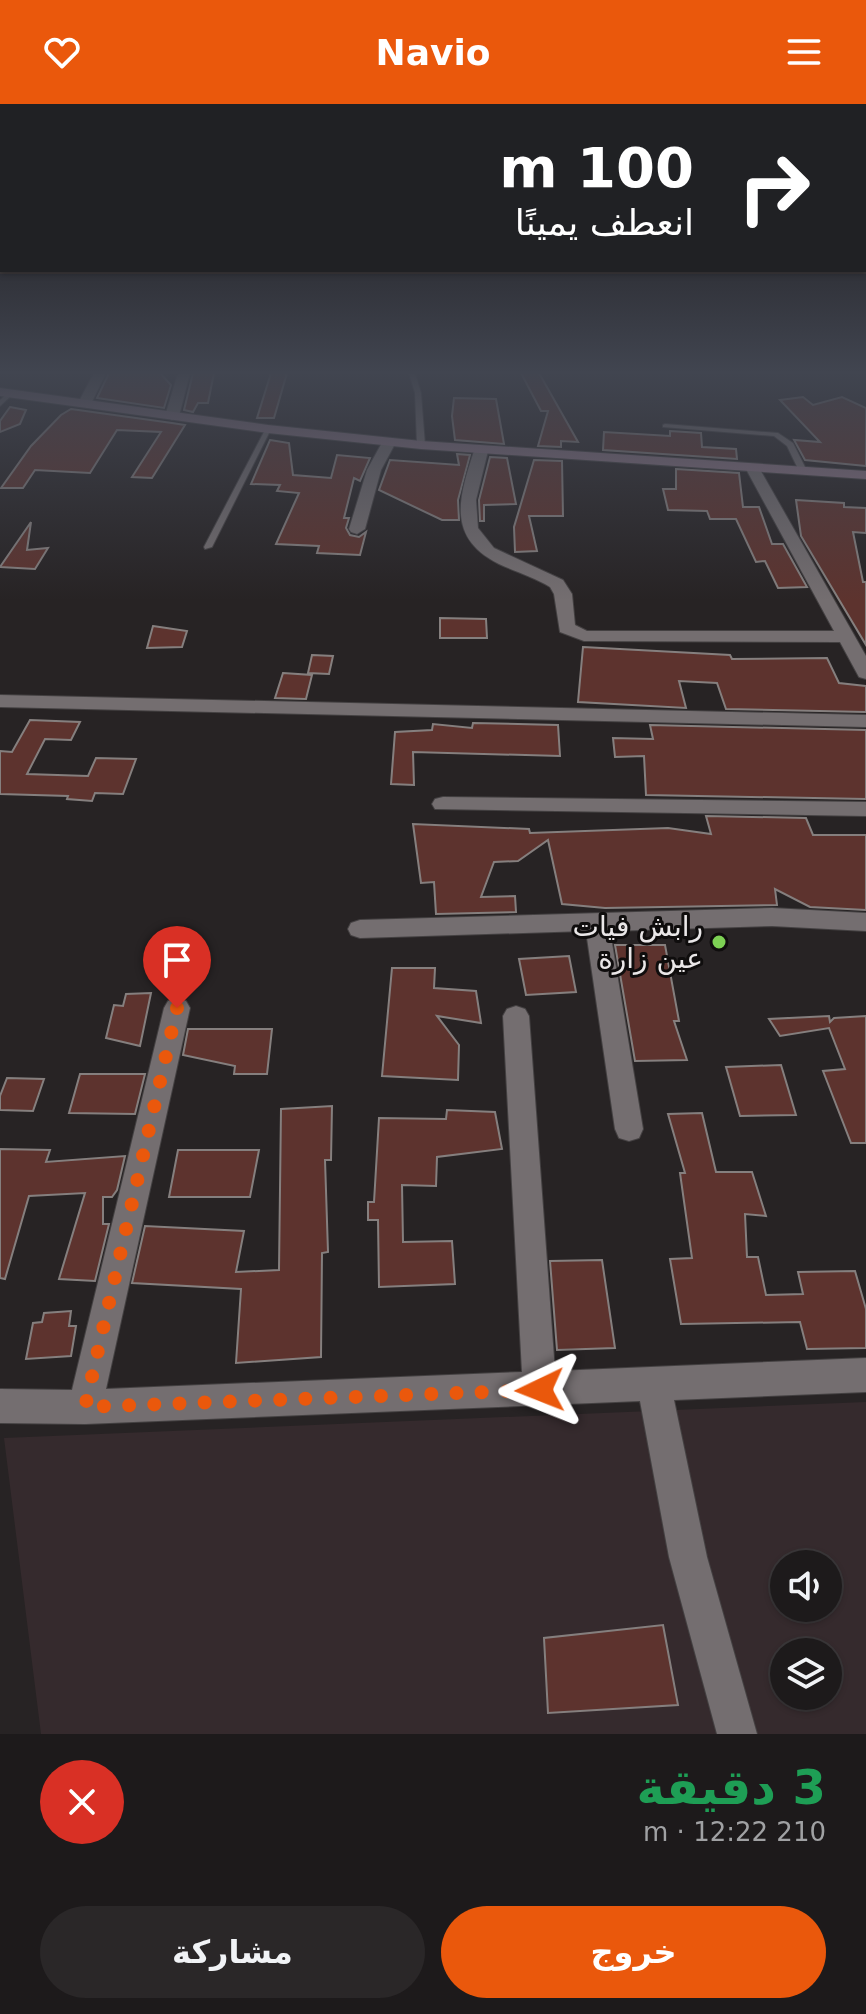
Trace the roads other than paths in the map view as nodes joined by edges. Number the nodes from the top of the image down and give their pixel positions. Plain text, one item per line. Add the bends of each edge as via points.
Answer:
1 (258, 449) edge
2 (385, 449) edge
3 (462, 449) edge
4 (792, 449) edge
5 (481, 451) junction
6 (753, 469) junction
7 (803, 471) junction
8 (866, 475) edge
9 (357, 529) dead end
10 (208, 547) dead end
11 (846, 637) junction
12 (866, 673) edge
13 (0, 701) edge
14 (866, 721) edge
15 (443, 804) dead end
16 (866, 809) edge
17 (596, 921) junction
18 (866, 922) edge
19 (360, 929) dead end
20 (177, 1008) dead end
21 (516, 1016) dead end
22 (629, 1129) dead end
23 (866, 1375) edge
24 (654, 1386) junction
25 (540, 1390) junction
26 (0, 1406) edge
27 (85, 1407) junction
28 (737, 1734) edge

1 - 10 lane
2 - 9 street
3 - 5 street
4 - 7 lane
5 - 6 street
5 - 11 street via 466,498 473,535 488,551 557,584 571,632
6 - 7 street
6 - 11 street
7 - 8 street
11 - 12 street
13 - 14 street
15 - 16 street
17 - 18 street via 772,917
17 - 19 street
17 - 22 street
20 - 27 street
21 - 25 street
23 - 24 street
24 - 25 street
24 - 28 street via 688,1557
25 - 27 street
26 - 27 street

